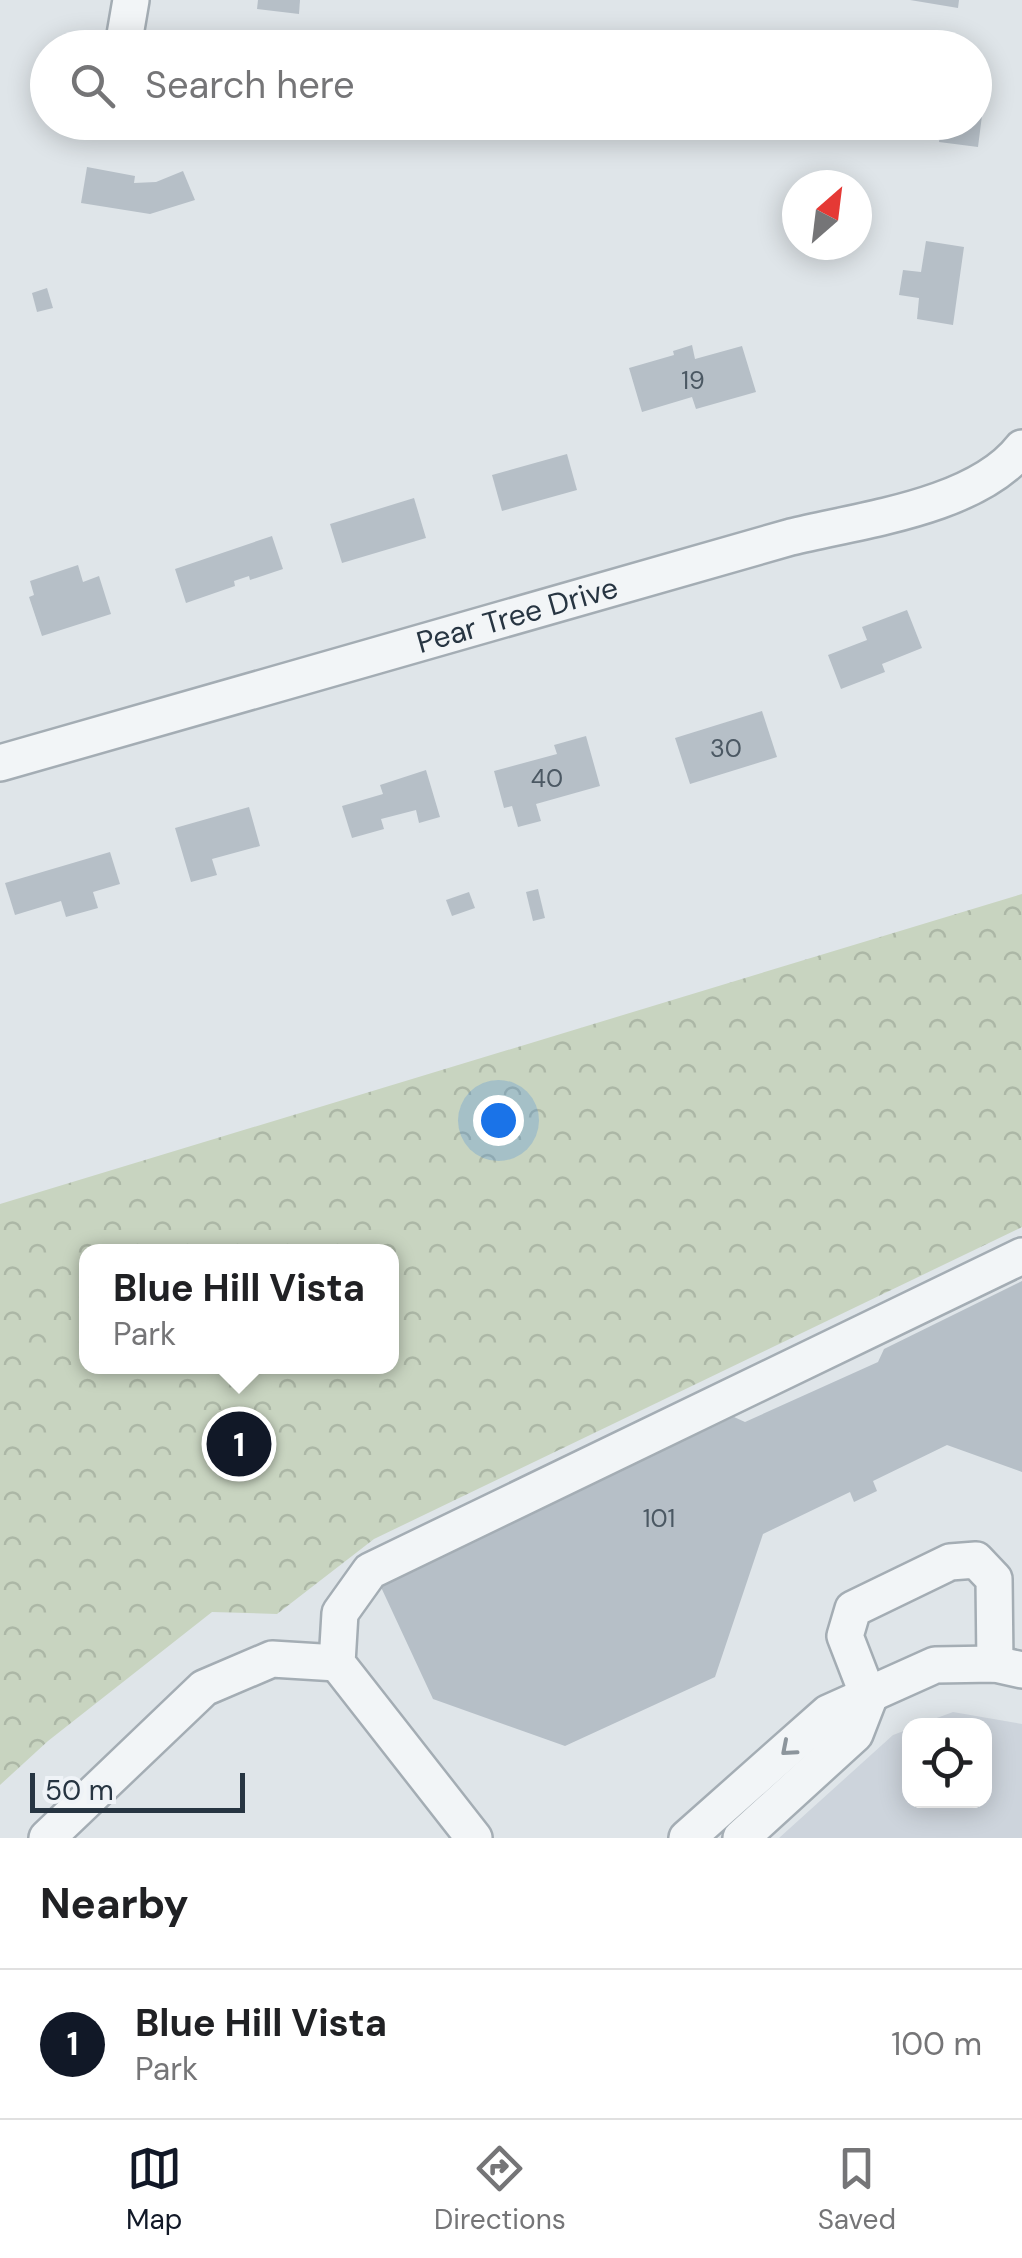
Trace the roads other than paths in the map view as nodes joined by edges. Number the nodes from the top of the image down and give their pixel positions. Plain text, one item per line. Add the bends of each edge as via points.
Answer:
1 (131, 0) edge
2 (126, 30) edge
3 (1020, 455) edge
4 (0, 763) edge
5 (1022, 1256) edge
6 (337, 1663) junction
7 (1008, 1667) edge
8 (869, 1698) junction
9 (47, 1838) edge
10 (474, 1838) edge
11 (687, 1838) edge
12 (740, 1838) edge

1 - 2 street
3 - 4 street, Pear Tree Drive via 987,479 924,504
5 - 6 street via 370,1570 340,1613
6 - 9 street via 272,1659 204,1688
6 - 10 street
7 - 8 street via 936,1665 884,1685
7 - 8 street via 994,1578 976,1560 950,1562 853,1609 848,1653
8 -> 11 street via 828,1713
8 - 12 street via 855,1734

